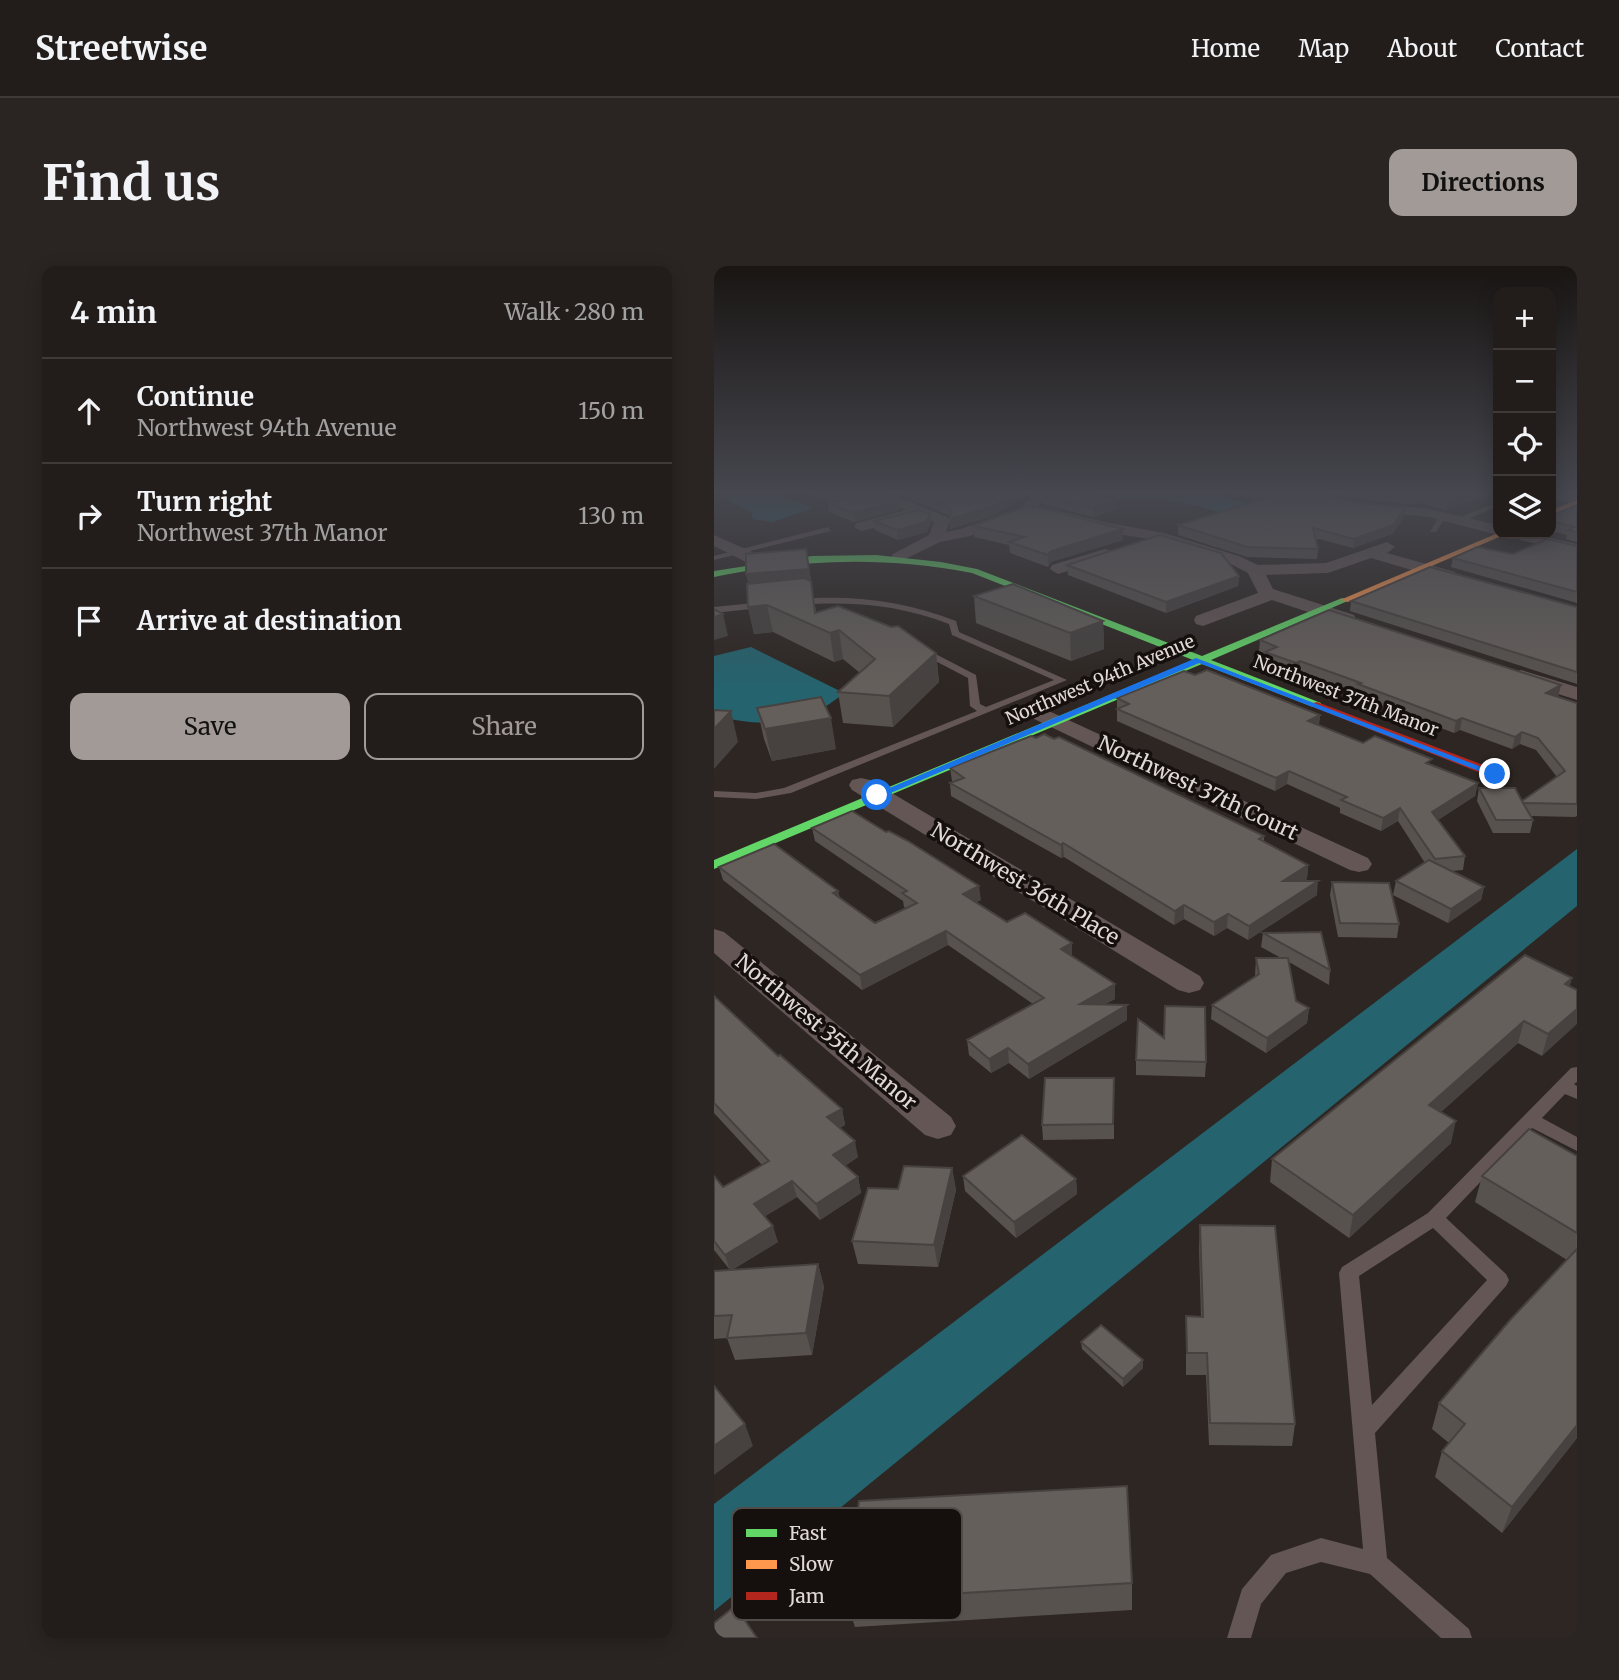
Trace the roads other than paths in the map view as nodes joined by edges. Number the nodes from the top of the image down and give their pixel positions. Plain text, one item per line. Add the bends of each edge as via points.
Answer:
1 (750, 558) edge
2 (828, 558) edge
3 (908, 558) edge
4 (1091, 558) edge
5 (1230, 558) edge
6 (1357, 558) edge
7 (1387, 558) edge
8 (1415, 558) edge
9 (1440, 558) edge
10 (1402, 563) junction
11 (762, 564) junction
12 (1421, 568) junction
13 (1058, 569) dead end
14 (1255, 570) junction
15 (714, 574) edge
16 (1460, 579) edge
17 (1272, 594) junction
18 (811, 600) junction
19 (785, 603) edge
20 (772, 604) edge
21 (1302, 604) junction
22 (714, 610) edge
23 (1321, 610) junction
24 (836, 612) edge
25 (1203, 620) dead end
26 (1359, 622) edge
27 (911, 646) edge
28 (1182, 653) junction
29 (1199, 660) junction
30 (1500, 669) edge
31 (1577, 694) edge
32 (986, 711) junction
33 (1046, 716) junction
34 (924, 759) dead end
35 (1495, 774) dead end
36 (865, 788) junction
37 (714, 794) edge
38 (1359, 864) dead end
39 (714, 865) edge
40 (714, 937) edge
41 (1189, 983) dead end
42 (1577, 1072) edge
43 (1570, 1089) edge
44 (1531, 1120) junction
45 (938, 1126) dead end
46 (1577, 1145) edge
47 (1434, 1218) junction
48 (1363, 1430) junction
49 (1376, 1564) junction
50 (1238, 1638) edge
51 (1460, 1638) edge

1 - 11 street
2 - 11 street, Northwest 37th Manor
3 - 28 street, Northwest 37th Manor via 974,571
4 - 13 street
5 - 14 street
6 - 14 street via 1328,568
7 - 10 street
8 - 10 street, Northwest 94th Avenue
9 - 12 street, Northwest 94th Avenue
10 - 12 street
10 - 21 street, Northwest 94th Avenue
11 - 15 street, Northwest 37th Manor
12 - 16 street
12 - 23 street, Northwest 94th Avenue
14 - 17 street via 1266,592
17 - 21 street
17 - 25 street
18 - 19 lane
18 - 24 lane
18 - 32 lane via 868,598 933,615 953,623 955,633 1062,680
20 - 22 lane
21 - 23 street
21 - 28 street, Northwest 94th Avenue
23 - 26 street
23 - 29 street, Northwest 94th Avenue
27 - 32 lane via 973,677 975,706
28 - 29 street, Northwest 37th Manor
28 - 33 street, Northwest 94th Avenue
29 - 33 street, Northwest 94th Avenue
29 - 35 street, Northwest 37th Manor
30 - 31 street
32 - 37 lane via 787,790 756,796
33 - 34 street, Northwest 94th Avenue
33 - 36 street, Northwest 94th Avenue
33 - 38 street, Northwest 37th Court
36 - 39 street, Northwest 94th Avenue
36 - 41 street, Northwest 36th Place
40 - 45 street, Northwest 35th Manor
42 - 43 lane
43 - 44 lane
44 - 46 lane
44 - 47 lane
47 - 48 lane via 1349,1273
47 - 48 lane via 1499,1280
48 - 49 lane
49 - 50 lane via 1321,1550 1279,1563 1251,1598
49 - 51 lane

